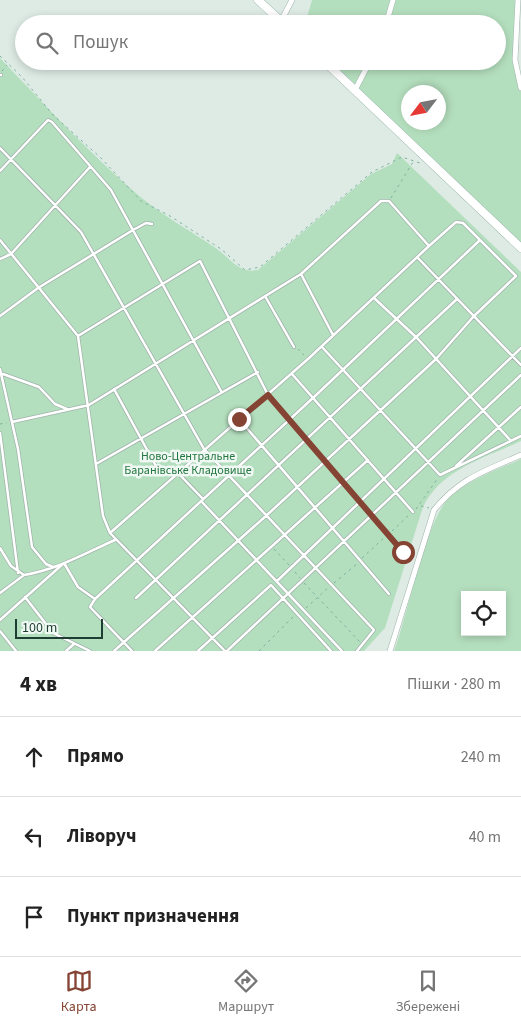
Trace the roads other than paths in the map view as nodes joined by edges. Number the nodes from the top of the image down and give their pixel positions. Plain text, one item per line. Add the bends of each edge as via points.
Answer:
1 (258, 0) edge
2 (292, 0) edge
3 (393, 0) edge
4 (518, 0) edge
5 (274, 15) edge
6 (285, 15) edge
7 (389, 15) edge
8 (334, 70) edge
9 (365, 70) edge
10 (521, 88) edge
11 (355, 90) junction
12 (0, 148) edge
13 (11, 160) junction
14 (90, 167) junction
15 (0, 171) edge
16 (56, 205) junction
17 (152, 224) dead end
18 (133, 230) junction
19 (0, 240) edge
20 (480, 240) junction
21 (429, 246) junction
22 (521, 248) edge
23 (12, 254) junction
24 (94, 255) junction
25 (417, 257) junction
26 (0, 259) edge
27 (301, 274) junction
28 (439, 278) junction
29 (162, 284) junction
30 (38, 288) junction
31 (265, 296) junction
32 (374, 298) junction
33 (457, 299) junction
34 (124, 308) junction
35 (0, 316) edge
36 (474, 316) junction
37 (230, 317) junction
38 (397, 319) junction
39 (333, 335) junction
40 (78, 336) junction
41 (417, 338) junction
42 (193, 340) junction
43 (322, 346) junction
44 (294, 347) road end
45 (521, 348) edge
46 (513, 357) junction
47 (436, 359) junction
48 (154, 364) junction
49 (521, 365) edge
50 (0, 369) edge
51 (343, 370) junction
52 (258, 372) junction
53 (3, 374) junction
54 (292, 374) junction
55 (521, 375) edge
56 (114, 389) junction
57 (363, 389) junction
58 (222, 392) junction
59 (268, 395) junction
60 (471, 396) junction
61 (314, 397) junction
62 (89, 405) junction
63 (521, 407) edge
64 (68, 410) junction
65 (381, 410) junction
66 (484, 410) junction
67 (183, 413) junction
68 (332, 417) junction
69 (239, 419) junction
70 (289, 420) junction
71 (12, 422) junction
72 (500, 427) junction
73 (0, 433) edge
74 (521, 436) edge
75 (140, 438) junction
76 (350, 439) junction
77 (307, 440) junction
78 (511, 441) junction
79 (261, 445) junction
80 (416, 449) junction
81 (204, 450) junction
82 (521, 455) edge
83 (368, 460) junction
84 (325, 462) junction
85 (428, 463) junction
86 (96, 464) junction
87 (280, 465) junction
88 (158, 468) dead end
89 (453, 469) junction
90 (178, 473) junction
91 (230, 475) junction
92 (384, 480) junction
93 (343, 483) junction
94 (6, 487) junction
95 (297, 487) junction
96 (0, 491) edge
97 (396, 493) junction
98 (248, 495) junction
99 (202, 500) junction
100 (360, 502) junction
101 (315, 508) junction
102 (412, 512) road end
103 (267, 515) junction
104 (371, 516) junction
105 (220, 522) junction
106 (333, 529) junction
107 (110, 533) junction
108 (286, 535) junction
109 (115, 540) junction
110 (238, 541) junction
111 (344, 542) junction
112 (0, 548) edge
113 (403, 552) dead end
114 (5, 556) junction
115 (305, 556) junction
116 (0, 559) edge
117 (258, 560) junction
118 (135, 561) junction
119 (64, 563) junction
120 (53, 567) junction
121 (315, 567) junction
122 (18, 573) junction
123 (24, 575) junction
124 (154, 580) junction
125 (278, 581) junction
126 (0, 593) edge
127 (289, 593) junction
128 (389, 594) dead end
129 (25, 597) junction
130 (136, 598) dead end
131 (173, 598) junction
132 (284, 598) junction
133 (95, 599) junction
134 (192, 618) junction
135 (0, 620) edge
136 (0, 632) edge
137 (213, 638) junction
138 (124, 642) junction
139 (74, 644) junction
140 (16, 651) edge
141 (66, 651) edge
142 (90, 651) edge
143 (114, 651) edge
144 (132, 651) edge
145 (155, 651) edge
146 (198, 651) edge
147 (226, 651) edge
148 (331, 651) edge
149 (342, 651) edge
150 (357, 651) edge
151 (390, 651) edge

1 - 5 main road
2 - 6 street
3 - 7 street
4 - 10 street via 515,60
8 - 11 main road
9 - 11 street
11 - 22 main road
12 - 13 lane
13 - 14 lane via 48,120
13 - 15 lane
13 - 16 lane
14 - 16 lane
14 - 18 lane via 111,190
16 - 23 lane
16 - 24 lane via 81,232
17 - 18 lane via 146,223
18 - 24 lane
18 - 29 lane
19 - 23 lane
20 - 21 lane via 462,223 456,222
20 - 28 lane
20 - 36 lane via 516,276
21 - 25 lane
21 - 27 lane via 389,201 382,201
23 - 26 lane
23 - 30 lane
24 - 30 lane
24 - 34 lane
25 - 28 lane
25 - 32 lane
27 - 31 lane
27 - 39 lane
28 - 33 lane
28 - 38 lane
29 - 34 lane
29 - 37 lane via 200,261
29 - 42 lane
30 - 35 lane
30 - 40 lane
31 - 37 lane
31 - 44 lane
32 - 38 lane
32 - 39 lane
33 - 36 lane
33 - 41 lane
34 - 40 lane
34 - 48 lane
36 - 46 lane
36 - 47 lane
37 - 42 lane
37 - 52 lane
38 - 41 lane
38 - 51 lane
39 - 43 lane
40 - 62 lane
41 - 47 lane
41 - 57 lane
42 - 48 lane
42 - 58 lane
43 - 51 lane
43 - 54 lane
45 - 46 lane
46 - 49 lane
46 - 60 lane
47 - 60 lane
47 - 65 lane
48 - 56 lane
48 - 67 lane
50 - 53 lane
51 - 57 lane
51 - 61 lane
52 - 58 lane
52 - 59 lane
53 - 64 lane via 39,387 55,404
53 - 71 lane
54 - 59 lane
54 - 61 lane
55 - 66 lane
56 - 62 lane
56 - 75 lane
57 - 65 lane
57 - 68 lane
58 - 67 lane
59 - 69 lane
59 - 70 lane
60 - 66 lane
60 - 80 lane
61 - 68 lane
61 - 70 lane
62 - 64 lane
62 - 86 lane
63 - 72 lane
64 - 71 lane
65 - 76 lane
65 - 80 lane
66 - 72 lane
66 - 85 lane
67 - 75 lane
67 - 81 lane
68 - 76 lane
68 - 77 lane
69 - 79 lane
69 - 81 lane
70 - 77 lane
70 - 79 lane
71 - 120 lane via 32,547 46,564
72 - 78 lane
72 - 89 lane
73 - 94 lane
74 - 78 lane
75 - 86 lane
75 - 88 lane
76 - 83 lane
76 - 84 lane
77 - 84 lane
77 - 87 lane
78 - 89 lane
79 - 87 lane
79 - 91 lane
80 - 85 lane
80 - 92 lane
81 - 90 lane
81 - 91 lane
82 - 151 street via 464,481 434,510
83 - 92 lane
83 - 93 lane
84 - 93 lane
84 - 95 lane
85 - 89 lane via 440,475
85 - 97 lane
86 - 107 lane via 103,516
87 - 95 lane
87 - 98 lane
90 - 99 lane
90 - 107 lane
91 - 98 lane
91 - 99 lane
92 - 97 lane
92 - 100 lane
93 - 100 lane
93 - 101 lane
94 - 96 lane
94 - 122 lane
95 - 101 lane
95 - 103 lane
97 - 102 lane
97 - 104 lane
98 - 103 lane
98 - 105 lane
99 - 105 lane
99 - 118 lane
100 - 104 lane
100 - 106 lane
101 - 106 lane
101 - 108 lane
103 - 108 lane
103 - 110 lane
104 - 111 lane
104 - 113 lane
105 - 110 lane
105 - 124 lane
106 - 111 lane
106 - 115 lane
107 - 109 lane
108 - 115 lane
108 - 117 lane
109 - 118 lane
109 - 119 lane
110 - 117 lane
110 - 131 lane
111 - 121 lane
111 - 128 lane
112 - 114 lane
114 - 116 lane
114 - 122 lane
115 - 121 lane
115 - 125 lane
117 - 125 lane
117 - 134 lane
118 - 124 lane
118 - 133 lane
119 - 120 lane
119 - 129 lane
119 - 133 lane via 78,587
120 - 123 lane
121 - 127 lane
121 - 150 lane via 374,630
122 - 123 lane
123 - 126 lane
124 - 130 lane
124 - 131 lane
125 - 127 lane
127 - 132 lane
127 - 149 lane
129 - 135 lane
129 - 139 lane via 53,633
131 - 134 lane
131 - 138 lane
132 - 137 lane via 271,585
132 - 147 lane
132 - 148 lane
133 - 138 lane via 90,607
134 - 137 lane
134 - 145 lane
136 - 140 lane
137 - 146 lane
137 - 147 lane
138 - 143 lane
138 - 144 lane
139 - 141 lane
139 - 142 lane

